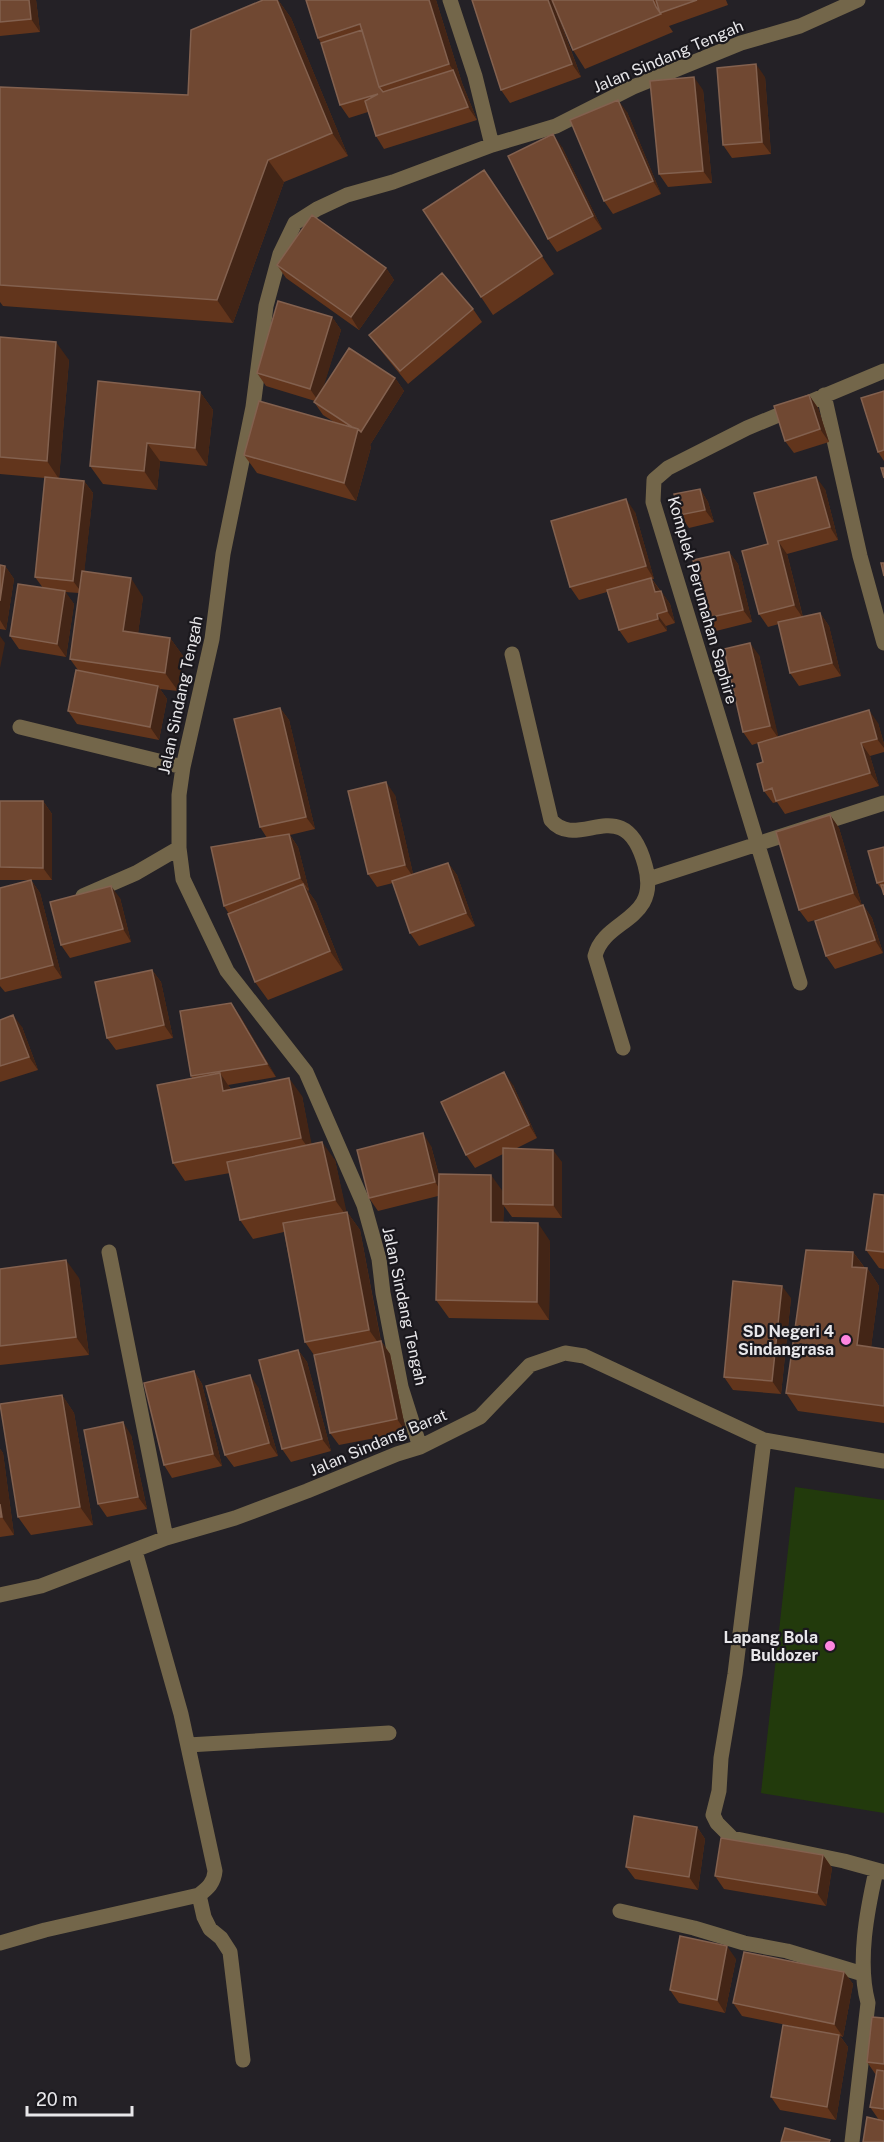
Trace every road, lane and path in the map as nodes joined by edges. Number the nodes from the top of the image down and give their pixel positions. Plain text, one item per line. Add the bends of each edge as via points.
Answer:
1 (450, 0) edge
2 (858, 0) edge
3 (492, 145) junction
4 (884, 371) edge
5 (824, 395) junction
6 (884, 643) edge
7 (512, 654) dead end
8 (20, 727) dead end
9 (183, 767) junction
10 (884, 803) edge
11 (758, 843) junction
12 (179, 848) junction
13 (649, 879) junction
14 (71, 900) edge
15 (800, 983) dead end
16 (623, 1048) dead end
17 (108, 1252) dead end
18 (765, 1440) junction
19 (420, 1447) junction
20 (884, 1461) edge
21 (166, 1538) junction
22 (135, 1551) junction
23 (0, 1596) edge
24 (389, 1733) dead end
25 (188, 1745) junction
26 (880, 1871) edge
27 (199, 1895) junction
28 (621, 1911) dead end
29 (0, 1942) edge
30 (863, 1974) junction
31 (243, 2060) dead end
32 (852, 2142) edge

1 - 3 street via 476,76
2 - 3 street, Jalan Sindang Tengah via 800,26 741,43 633,87 556,126
3 - 9 street, Jalan Sindang Tengah via 317,209 295,223 285,243 266,306 253,407 223,554 212,639
4 - 5 street, Komplek Perumahan Saphire
5 - 6 street
5 - 11 street, Komplek Perumahan Saphire via 747,428 668,468 654,480 653,502
7 - 13 street via 551,820 558,829 568,832 604,826 618,827 634,836
8 - 9 street
9 - 12 street, Jalan Sindang Tengah
10 - 11 street
11 - 13 street
11 - 15 street, Komplek Perumahan Saphire
12 - 14 street via 136,873
12 - 19 street, Jalan Sindang Tengah via 183,879 227,971 306,1072 364,1205 379,1259 401,1387
13 - 16 street via 648,895 598,946 596,956
17 - 21 street
18 - 19 street, Jalan Sindang Barat via 584,1356 565,1353 530,1365 480,1417
18 - 20 street, Jalan Sindang Barat
18 - 26 street via 713,1815 732,1838
19 - 21 street, Jalan Sindang Barat via 235,1518
21 - 22 street, Jalan Sindang Barat
22 - 23 street, Jalan Sindang Barat via 41,1586
22 - 25 street
24 - 25 street
25 - 27 street via 215,1871 210,1885
26 - 30 street via 868,1909
27 - 29 street
27 - 31 street via 210,1929 230,1952
28 - 30 street via 787,1951
30 - 32 street via 868,2003

